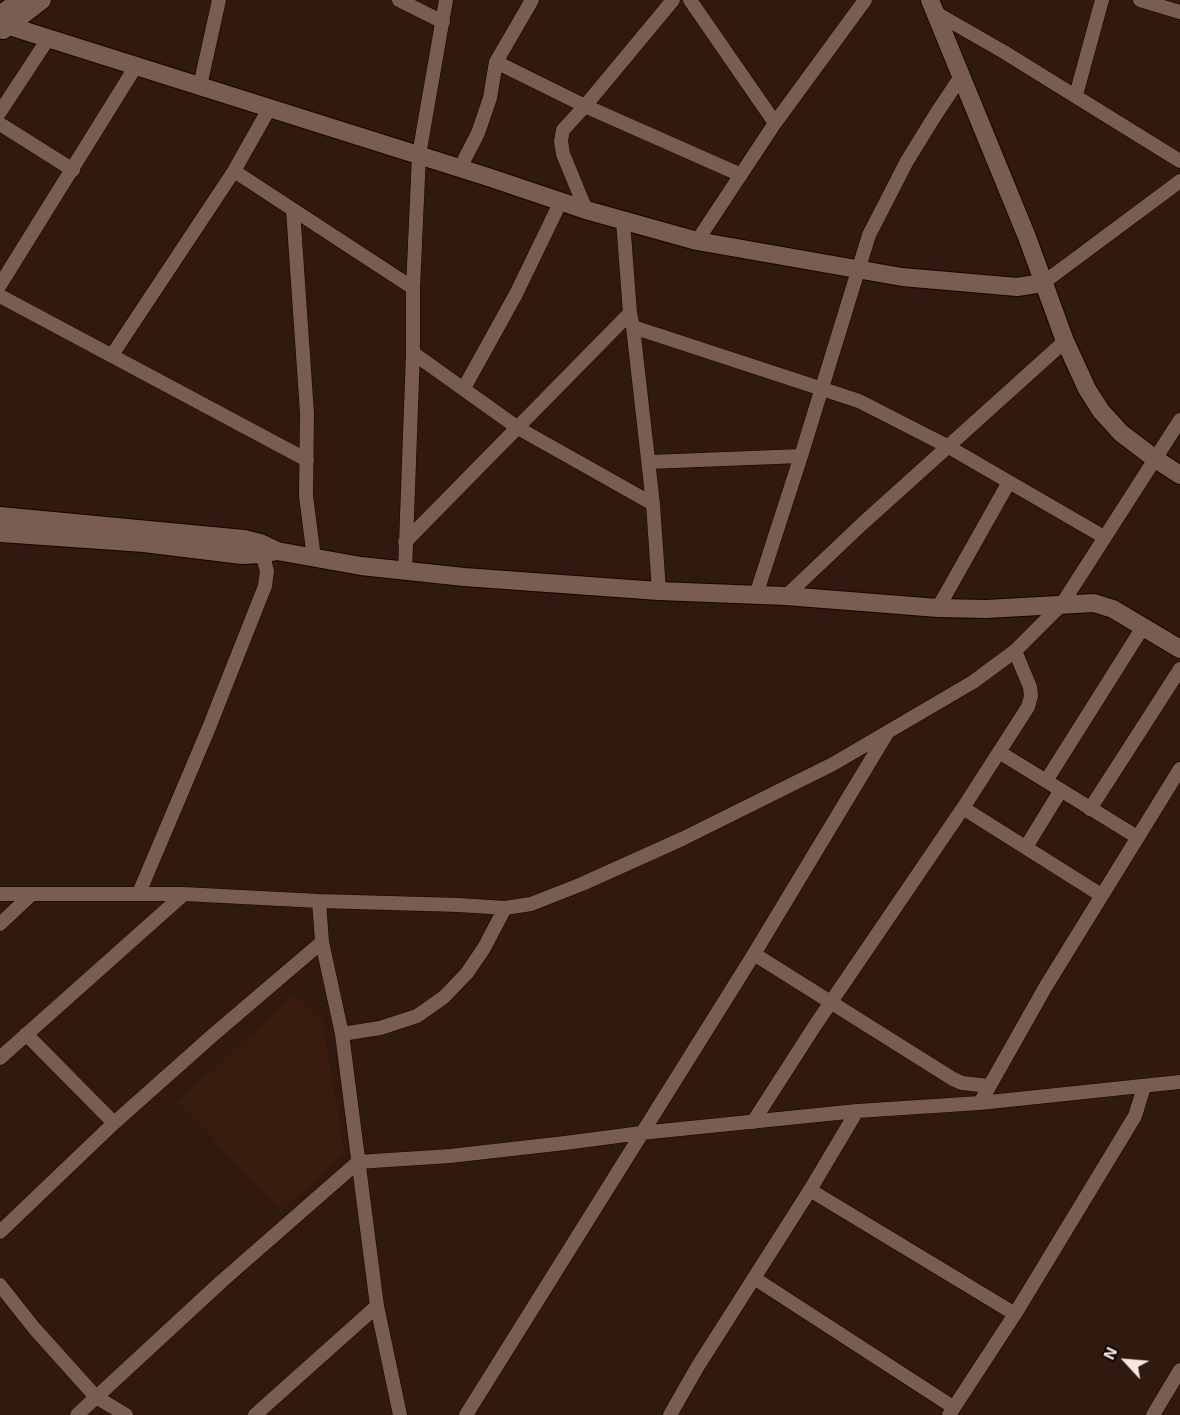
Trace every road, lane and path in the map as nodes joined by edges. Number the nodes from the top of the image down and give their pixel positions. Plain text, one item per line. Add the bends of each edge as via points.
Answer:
1 (20, 0) edge
2 (42, 0) edge
3 (219, 0) edge
4 (399, 0) edge
5 (446, 0) edge
6 (532, 0) edge
7 (673, 0) edge
8 (690, 0) edge
9 (865, 0) edge
10 (1102, 0) edge
11 (1140, 0) edge
12 (933, 4) edge
13 (1180, 12) edge
14 (442, 22) junction
15 (5, 27) edge
16 (48, 39) junction
17 (496, 62) junction
18 (136, 66) junction
19 (962, 75) junction
20 (200, 86) junction
21 (1076, 95) junction
22 (585, 106) junction
23 (269, 109) junction
24 (0, 112) edge
25 (776, 123) junction
26 (0, 124) edge
27 (419, 155) junction
28 (1180, 159) edge
29 (460, 168) junction
30 (73, 170) junction
31 (234, 171) junction
32 (741, 175) junction
33 (1180, 181) edge
34 (561, 201) junction
35 (292, 210) junction
36 (586, 210) junction
37 (623, 221) junction
38 (697, 241) junction
39 (857, 269) junction
40 (1044, 283) junction
41 (0, 285) edge
42 (413, 288) junction
43 (0, 296) edge
44 (632, 320) junction
45 (1065, 341) junction
46 (413, 353) junction
47 (112, 355) junction
48 (464, 388) junction
49 (822, 388) junction
50 (1180, 420) edge
51 (518, 428) junction
52 (947, 446) junction
53 (801, 456) junction
54 (1154, 458) junction
55 (307, 460) junction
56 (649, 462) junction
57 (1180, 475) edge
58 (1010, 482) junction
59 (653, 504) junction
60 (0, 516) edge
61 (0, 532) edge
62 (1104, 537) junction
63 (405, 542) junction
64 (266, 549) junction
65 (314, 558) junction
66 (405, 571) junction
67 (659, 591) junction
68 (756, 595) junction
69 (786, 596) junction
70 (1062, 603) junction
71 (938, 608) junction
72 (1143, 627) junction
73 (1180, 649) edge
74 (1015, 651) junction
75 (1180, 669) edge
76 (887, 734) junction
77 (999, 752) junction
78 (1180, 769) edge
79 (1046, 781) junction
80 (1061, 790) junction
81 (963, 808) junction
82 (1090, 809) junction
83 (1137, 837) junction
84 (1026, 847) junction
85 (139, 893) junction
86 (0, 894) edge
87 (32, 894) junction
88 (184, 894) junction
89 (1101, 895) junction
90 (319, 901) junction
91 (505, 908) junction
92 (0, 924) edge
93 (322, 942) junction
94 (754, 954) junction
95 (831, 1003) junction
96 (26, 1034) junction
97 (342, 1034) junction
98 (0, 1058) edge
99 (1180, 1082) edge
100 (989, 1086) junction
101 (1144, 1087) junction
102 (980, 1103) junction
103 (857, 1111) junction
104 (753, 1122) junction
105 (114, 1123) junction
106 (641, 1132) junction
107 (358, 1162) junction
108 (810, 1190) junction
109 (0, 1232) edge
110 (754, 1278) junction
111 (0, 1285) edge
112 (377, 1306) junction
113 (1015, 1314) junction
114 (1180, 1370) edge
115 (96, 1397) junction
116 (951, 1411) edge
117 (77, 1415) edge
118 (126, 1415) edge
119 (255, 1415) edge
120 (400, 1415) edge
121 (466, 1415) edge
122 (670, 1415) edge
123 (1153, 1415) edge

1 - 15 street
2 - 15 street
3 - 20 street
4 - 14 street
5 - 14 street
6 - 17 street
7 - 22 street
8 - 25 street
9 - 25 street
10 - 21 street
11 - 13 street
12 - 19 street
12 - 21 street
14 - 27 street
15 - 16 street
16 - 18 street
16 - 24 street
17 - 22 street
17 - 29 street via 490,98
18 - 20 street
18 - 30 street
19 - 39 street via 907,161 869,235
19 - 40 street
20 - 23 street
21 - 28 street
22 - 32 street
22 - 36 street via 563,130 561,141
23 - 27 street
23 - 31 street
25 - 32 street
26 - 30 street
27 - 29 street
27 - 42 street
29 - 34 street
30 - 41 street
31 - 35 street
31 - 47 street
32 - 38 street
33 - 40 street
34 - 36 street
34 - 48 street
35 - 42 street
35 - 55 street
36 - 37 street
37 - 38 street
37 - 44 street
38 - 39 street
39 - 40 street via 1017,287
39 - 49 street
40 - 45 street
42 - 46 street
43 - 47 street
44 - 49 street
44 - 51 street
44 - 56 street
45 - 52 street
45 - 54 street via 1101,411 1121,433
46 - 48 street
46 - 63 street
47 - 55 street
48 - 51 street
49 - 52 street via 859,401
49 - 53 street
50 - 54 street
51 - 59 street
51 - 63 street
52 - 58 street
52 - 69 street
53 - 56 street
53 - 68 street
54 - 57 street
54 - 62 street
55 - 65 street via 306,496
56 - 59 street
58 - 62 street
58 - 71 street
59 - 67 street
60 - 64 street via 186,532
61 - 64 street via 242,555
62 - 70 street
63 - 66 street
64 - 65 street
64 - 85 street via 265,586
65 - 66 street
66 - 67 street
67 - 68 street
68 - 69 street
69 - 71 street
70 - 71 street via 1013,608
70 - 72 street via 1102,604
70 - 74 street
72 - 73 street
72 - 79 street
74 - 76 street via 973,682
74 - 77 street via 1031,696
75 - 82 street
76 - 91 street via 682,839 542,900
76 - 94 street
77 - 79 street
77 - 81 street
78 - 83 street
79 - 80 street
80 - 82 street
80 - 84 street
81 - 84 street
81 - 95 street
82 - 83 street
83 - 89 street
84 - 89 street
85 - 87 street
85 - 88 street
86 - 87 street
87 - 92 street
88 - 90 street
88 - 96 street
89 - 100 street
90 - 91 street
90 - 93 street
91 - 97 street via 467,973 444,997 417,1016 380,1028
93 - 97 street
93 - 105 street
94 - 95 street
94 - 106 street
95 - 100 street via 953,1079
95 - 104 street
96 - 98 street
96 - 105 street
97 - 107 street
99 - 101 street
100 - 102 street
101 - 102 street
101 - 113 street via 1136,1116
102 - 103 street
103 - 104 street
103 - 108 street
104 - 106 street
105 - 109 street
106 - 107 street via 542,1146
106 - 121 street
107 - 112 street
107 - 115 street
108 - 110 street
108 - 113 street
110 - 116 street
110 - 122 street
111 - 115 street
112 - 119 street
112 - 120 street
113 - 116 street
114 - 123 street
115 - 117 street
115 - 118 street

